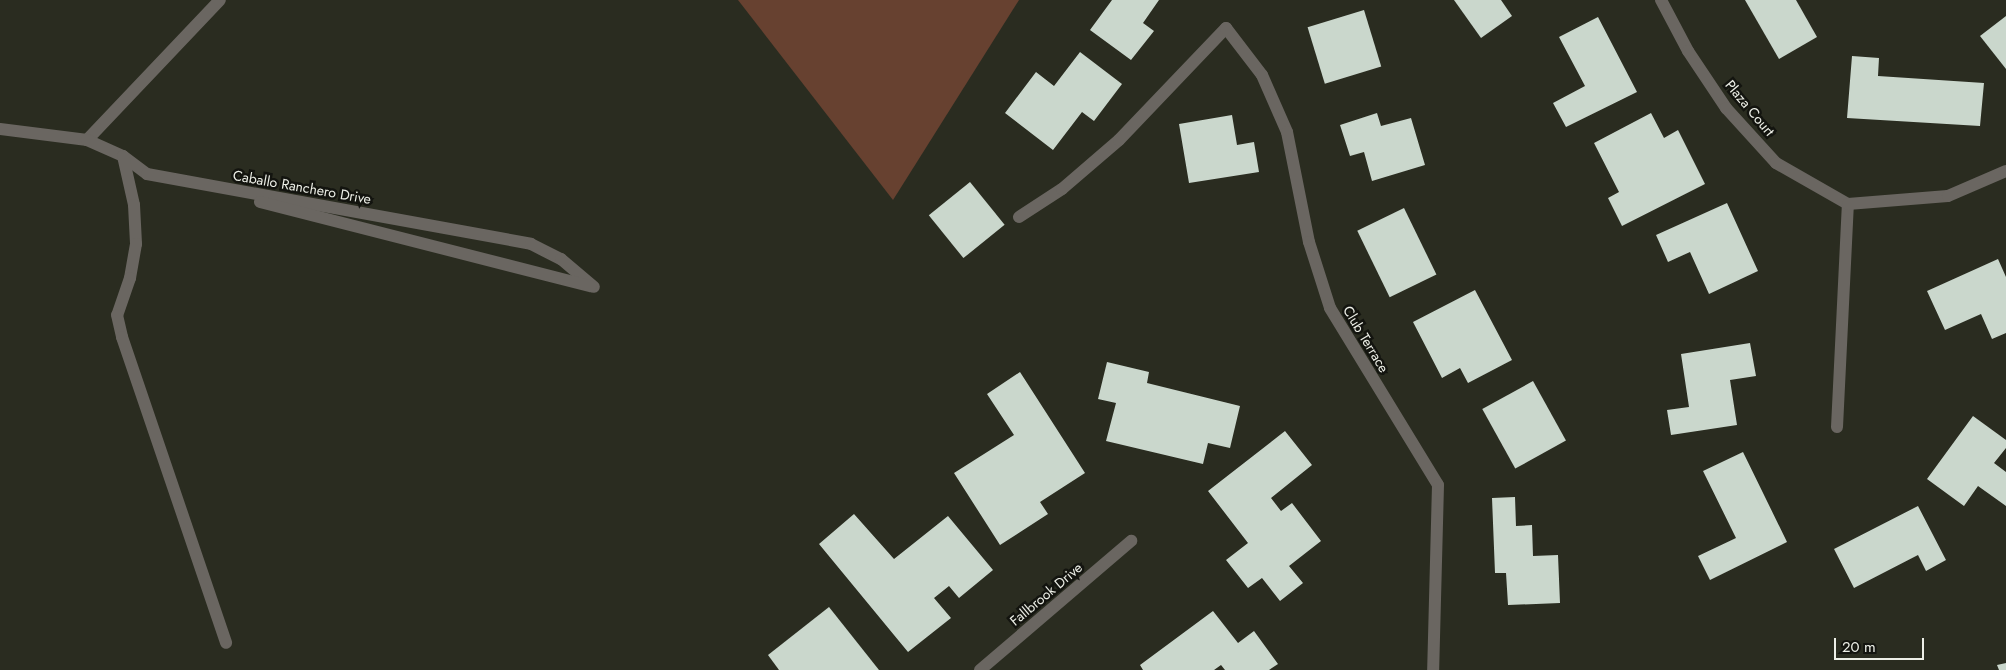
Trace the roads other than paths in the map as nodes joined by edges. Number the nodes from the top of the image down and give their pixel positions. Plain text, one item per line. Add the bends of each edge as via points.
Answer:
1 (220, 0) edge
2 (1662, 0) edge
3 (0, 129) edge
4 (87, 140) junction
5 (123, 156) junction
6 (2006, 171) edge
7 (147, 174) junction
8 (1848, 204) junction
9 (1019, 217) dead end
10 (1837, 426) dead end
11 (1131, 542) dead end
12 (226, 643) dead end
13 (980, 670) edge
14 (1433, 670) edge

1 - 4 street
2 - 8 street, Plaza Court via 1688,51 1726,108 1776,162
3 - 4 street, Caballo Ranchero Drive
4 - 5 street, Caballo Ranchero Drive
5 - 7 street, Caballo Ranchero Drive
5 - 12 street via 134,206 136,244 130,278 118,315 122,336
6 - 8 street via 1948,196
7 - 7 street, Caballo Ranchero Drive via 531,244 561,259 594,287
8 - 10 street
9 - 14 street, Club Terrace via 1062,189 1119,140 1226,28 1262,75 1287,132 1309,242 1330,308 1438,485
11 - 13 street, Fallbrook Drive

